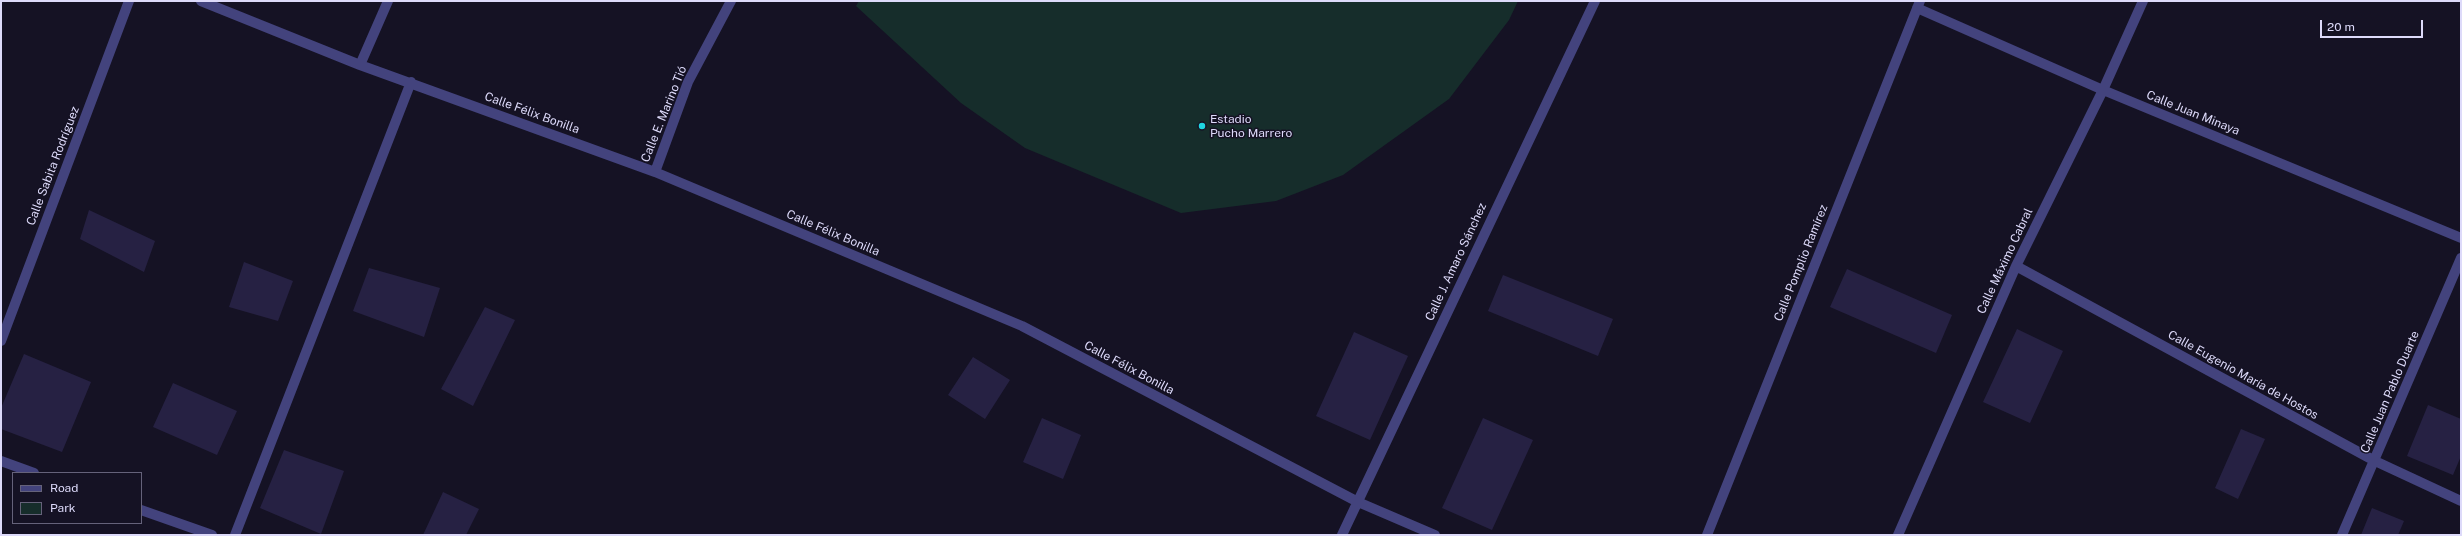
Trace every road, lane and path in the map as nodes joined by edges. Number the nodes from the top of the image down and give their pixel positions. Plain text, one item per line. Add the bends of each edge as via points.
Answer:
1 (129, 1) edge
2 (201, 1) edge
3 (388, 1) edge
4 (731, 1) edge
5 (1595, 1) edge
6 (2143, 1) edge
7 (1918, 5) edge
8 (360, 65) junction
9 (411, 82) junction
10 (2103, 90) junction
11 (655, 172) junction
12 (2461, 238) edge
13 (2461, 258) edge
14 (2016, 266) junction
15 (1, 340) edge
16 (1, 461) edge
17 (2375, 461) junction
18 (31, 472) edge
19 (2461, 501) edge
20 (1358, 502) junction
21 (142, 510) edge
22 (212, 535) edge
23 (235, 535) edge
24 (1342, 535) edge
25 (1435, 535) edge
26 (1707, 535) edge
27 (1898, 535) edge
28 (2342, 535) edge

1 - 15 street, Calle Sabita Rodríguez
2 - 8 street, Calle Félix Bonilla
3 - 8 street
4 - 11 street, Calle E. Marino Tió via 688,82
5 - 20 street, Calle J. Amaro Sánchez
6 - 10 street, Calle Máximo Cabral
7 - 10 street, Calle Juan Minaya
7 - 26 street, Calle Pomplio Ramírez
8 - 9 street, Calle Félix Bonilla
9 - 11 street, Calle Félix Bonilla
9 - 23 street
10 - 12 street, Calle Juan Minaya
10 - 14 street, Calle Máximo Cabral
11 - 20 street, Calle Félix Bonilla via 1022,326
13 - 17 street, Calle Juan Pablo Duarte
14 - 17 street, Calle Eugenio María de Hostos
14 - 27 street, Calle Máximo Cabral
16 - 18 street
17 - 19 street, Calle Eugenio María de Hostos
17 - 28 street, Calle Juan Pablo Duarte
20 - 24 street, Calle J. Amaro Sánchez
20 - 25 street, Calle Félix Bonilla
21 - 22 street

